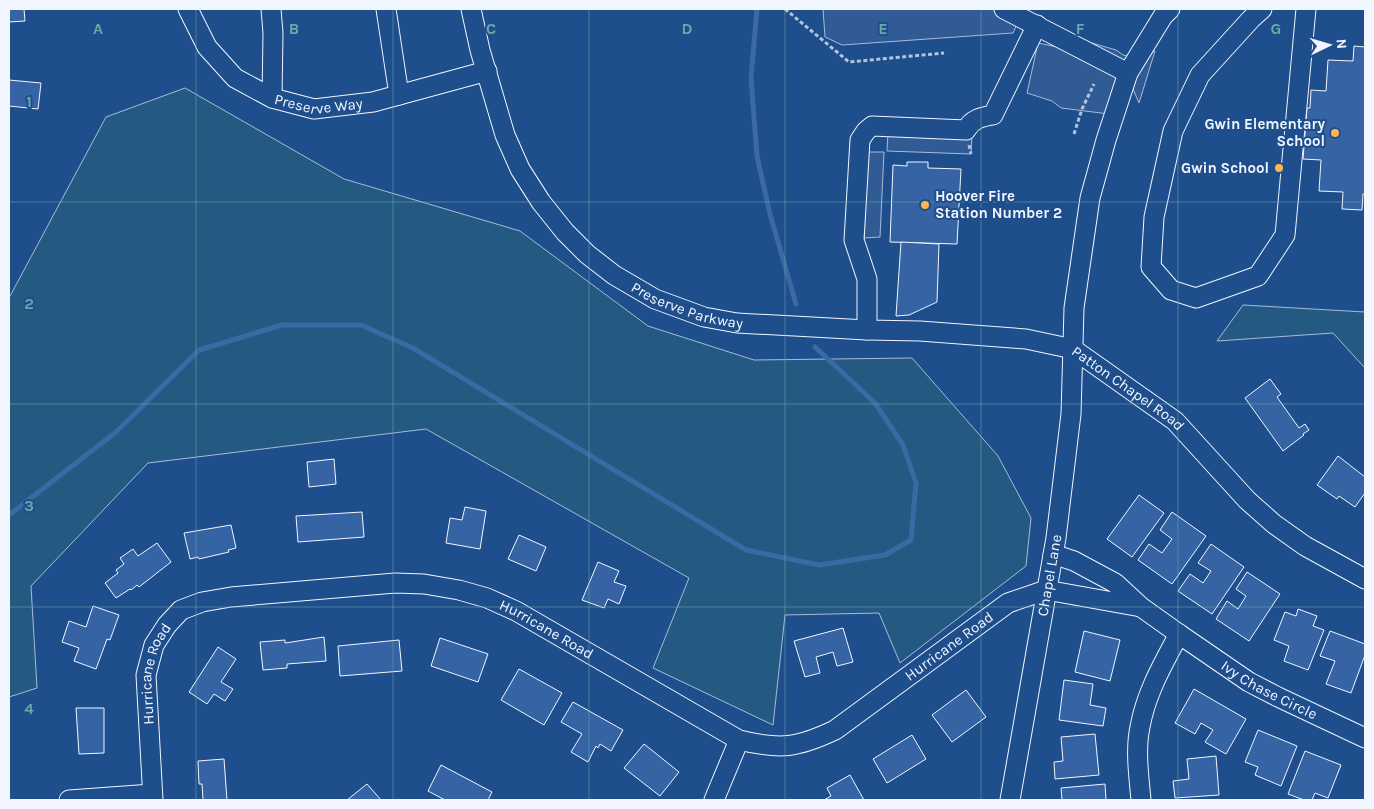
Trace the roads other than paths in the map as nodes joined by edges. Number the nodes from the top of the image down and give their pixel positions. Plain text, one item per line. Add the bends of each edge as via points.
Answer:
1 (188, 9) edge
2 (272, 9) edge
3 (386, 9) edge
4 (471, 9) edge
5 (1004, 9) edge
6 (1170, 9) edge
7 (1262, 9) edge
8 (1306, 9) edge
9 (1037, 26) junction
10 (486, 71) junction
11 (1128, 73) junction
12 (399, 95) junction
13 (272, 98) junction
14 (866, 330) junction
15 (1073, 349) junction
16 (1053, 554) junction
17 (1365, 579) edge
18 (1046, 590) junction
19 (1141, 607) junction
20 (1179, 634) junction
21 (1365, 738) edge
22 (739, 740) junction
23 (153, 797) edge
24 (69, 800) edge
25 (714, 800) edge
26 (1010, 800) edge
27 (1141, 800) edge

1 - 13 street, Preserve Way via 206,47 235,78
2 - 13 street
3 - 12 street
4 - 10 street, Preserve Parkway
5 - 9 street
6 - 11 street, Patton Chapel Road
7 - 8 street via 1200,75 1173,131 1154,217 1151,267 1171,290 1196,298 1258,276 1285,235
9 - 11 street
9 - 14 street via 993,115 975,120 966,130 872,126 860,140 854,240 867,279
10 - 12 street, Preserve Way
10 - 14 street, Preserve Parkway via 505,135 520,169 565,232 614,275 655,299 704,317 737,323
11 - 15 street, Patton Chapel Road via 1090,198 1074,308
12 - 13 street, Preserve Way via 373,102 314,109
14 - 15 street, Preserve Parkway via 1026,338
15 - 16 street, Chapel Lane via 1071,414
15 - 17 street, Patton Chapel Road via 1175,422 1247,500 1274,524 1305,546
16 - 18 street, Chapel Lane
16 - 19 street, Ivy Chase Circle via 1074,561 1115,583
18 - 19 street, Ivy Chase Circle
18 - 22 street, Hurricane Road via 1008,603 835,730 796,746 762,746
18 - 26 street, Chapel Lane
19 - 20 street, Ivy Chase Circle
20 - 21 street, Ivy Chase Circle via 1250,682
20 - 27 street via 1157,674 1139,728
22 - 23 street, Hurricane Road via 516,611 459,590 395,583 231,597 181,610 154,645 146,675
22 - 25 street
23 - 24 street

